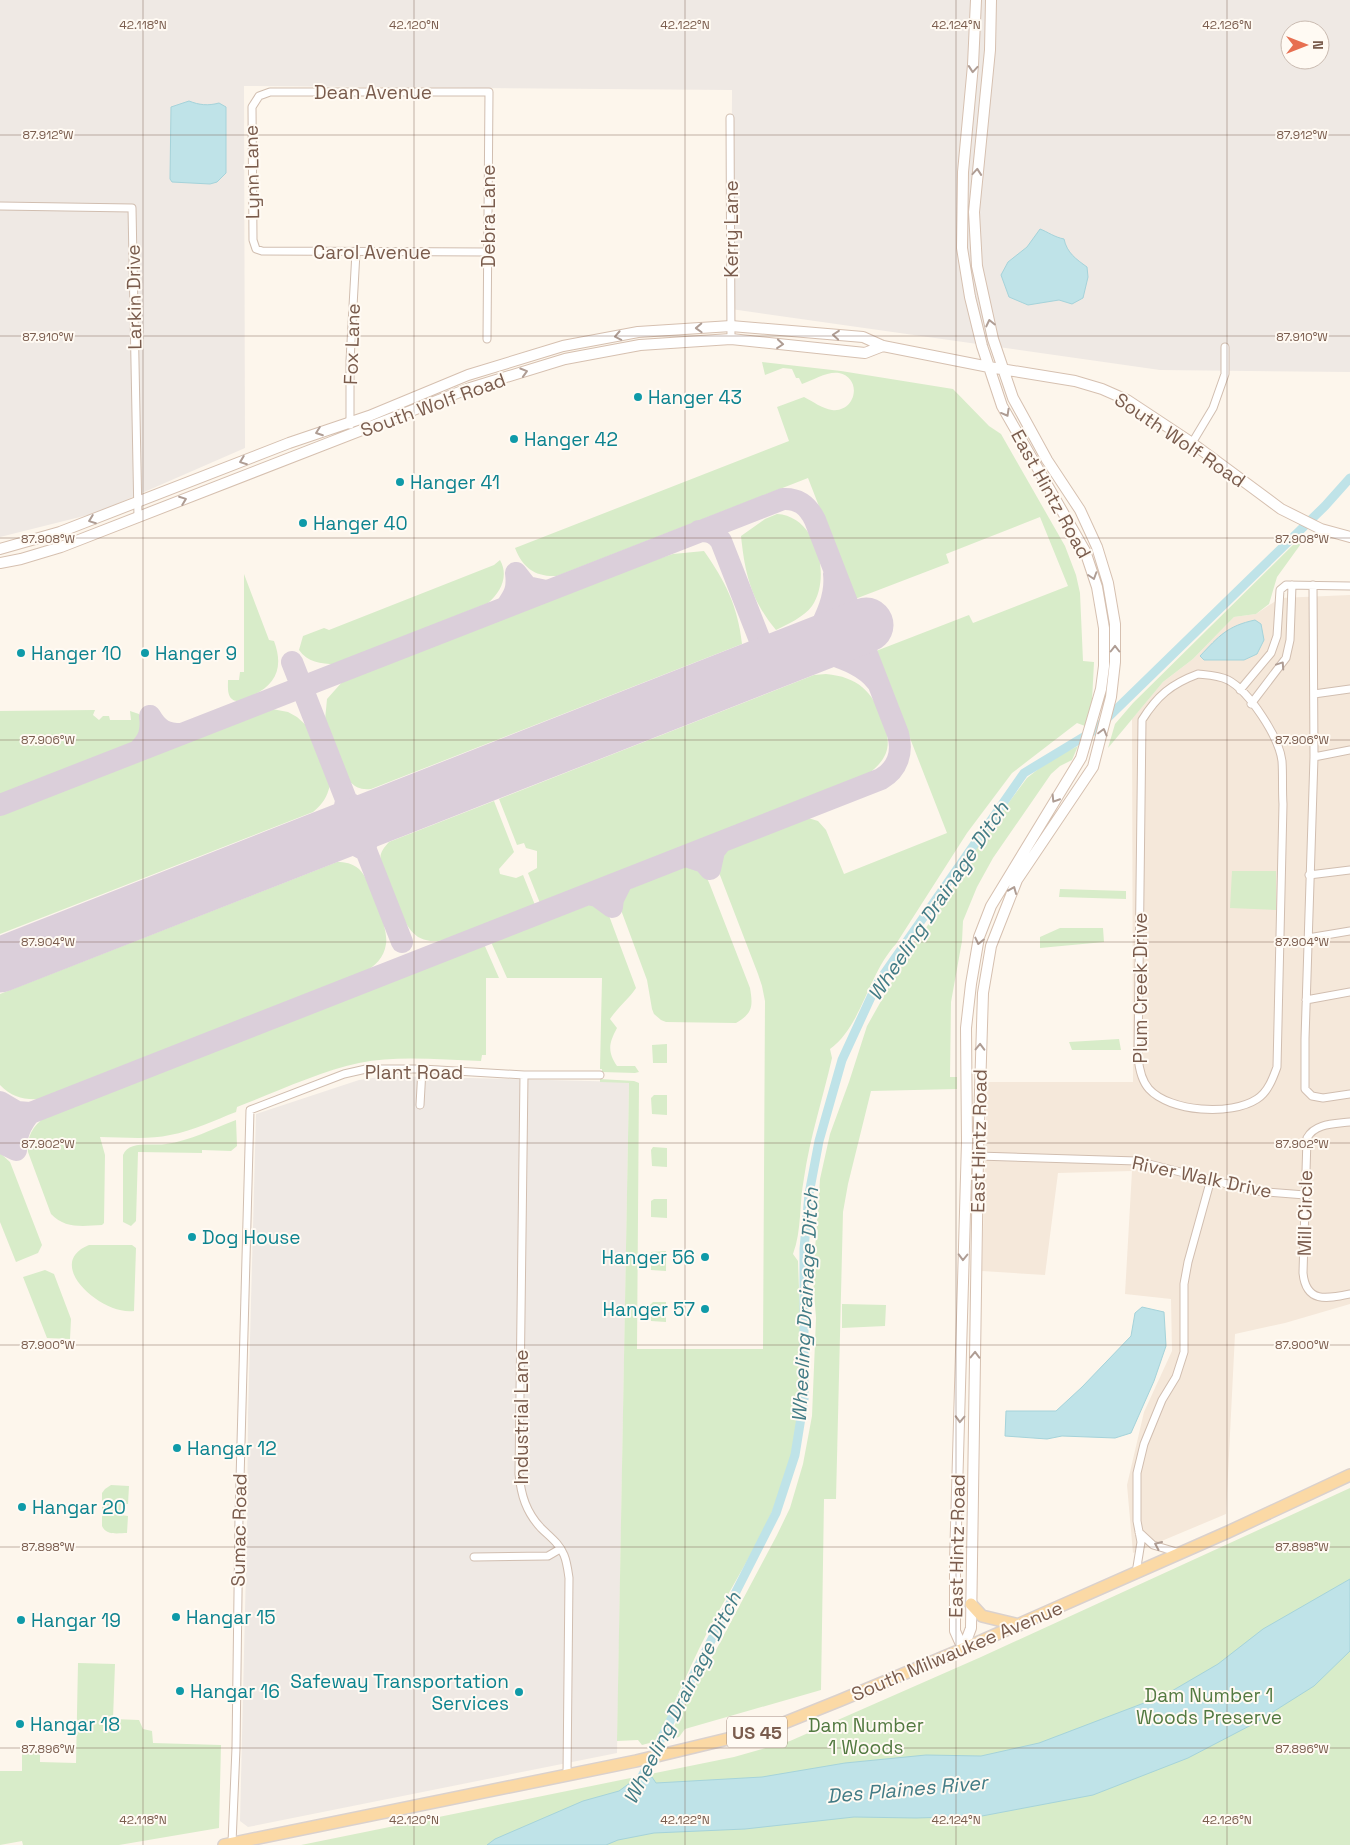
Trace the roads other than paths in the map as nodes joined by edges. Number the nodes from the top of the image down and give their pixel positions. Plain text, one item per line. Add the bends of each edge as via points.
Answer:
1 (976, 0) edge
2 (991, 0) edge
3 (489, 92) joint
4 (258, 96) joint
5 (730, 118) dead end
6 (0, 206) edge
7 (256, 249) joint
8 (356, 252) junction
9 (488, 252) junction
10 (731, 326) junction
11 (487, 339) dead end
12 (731, 340) junction
13 (883, 346) junction
14 (1225, 347) dead end
15 (989, 368) junction
16 (1003, 370) junction
17 (349, 421) junction
18 (352, 435) junction
19 (1192, 443) junction
20 (138, 503) junction
21 (138, 518) junction
22 (1350, 537) edge
23 (0, 549) edge
24 (0, 564) edge
25 (1313, 584) junction
26 (1289, 585) junction
27 (1350, 586) edge
28 (1350, 689) edge
29 (1240, 690) junction
30 (1314, 694) junction
31 (1251, 704) junction
32 (1350, 750) edge
33 (1314, 757) junction
34 (1350, 870) edge
35 (1309, 875) junction
36 (1350, 931) edge
37 (1308, 938) junction
38 (1350, 992) edge
39 (1306, 1000) junction
40 (422, 1068) junction
41 (524, 1075) junction
42 (600, 1075) dead end
43 (1350, 1094) edge
44 (420, 1104) dead end
45 (1350, 1122) edge
46 (250, 1126) joint
47 (978, 1156) junction
48 (1211, 1179) junction
49 (1305, 1195) junction
50 (1350, 1294) edge
51 (1350, 1474) edge
52 (1139, 1531) junction
53 (560, 1549) junction
54 (1181, 1553) junction
55 (474, 1557) dead end
56 (1136, 1573) junction
57 (971, 1604) junction
58 (1019, 1625) junction
59 (963, 1649) junction
60 (567, 1774) junction
61 (228, 1844) edge

1 -> 15 main road, East Hintz Road via 963,172 962,248 970,297
16 -> 2 main road, East Hintz Road via 978,266 974,212 990,50
3 - 4 street, Dean Avenue via 270,92
3 - 9 street, Debra Lane
4 - 7 street, Lynn Lane via 252,107 253,240
5 - 10 street, Kerry Lane
6 - 20 street, Larkin Drive via 132,208
7 - 8 street, Carol Avenue
8 - 9 street, Carol Avenue
8 - 17 street, Fox Lane
9 - 11 street, Debra Lane
10 - 12 street, Kerry Lane
13 -> 10 main road, South Wolf Road via 863,337
10 -> 17 main road, South Wolf Road via 638,332 563,346 468,375 369,416
12 -> 13 main road, South Wolf Road via 865,353
18 -> 12 main road, South Wolf Road via 470,388 565,359 640,345
13 - 15 main road, South Wolf Road
14 - 19 street via 1225,374 1213,408
15 - 16 main road, South Wolf Road
15 -> 59 main road, East Hintz Road via 1002,406 1086,551 1097,587 1104,628 1104,666 1101,689 1081,758 991,906 979,937 971,984 966,1028 967,1142 955,1562 955,1631
16 - 19 main road, South Wolf Road via 1075,381 1102,389 1127,400
47 -> 16 main road, East Hintz Road via 983,993 991,946 1017,880 1093,767 1112,697 1115,662 1115,624 1108,583 1097,547 1080,510 1047,460 1013,398
17 - 18 street, Fox Lane
17 -> 20 main road, South Wolf Road
21 -> 18 main road, South Wolf Road
19 - 22 main road, South Wolf Road via 1281,509 1321,529
20 - 21 street, Larkin Drive
20 -> 23 main road, South Wolf Road via 60,532
21 - 24 main road, South Wolf Road via 60,547
25 - 26 street
25 - 27 street
25 - 30 street
26 - 29 street via 1280,590 1277,636 1270,653
31 -> 26 street via 1286,658 1290,640
28 - 30 street
29 - 31 street, Plum Creek Drive
29 - 31 street, Plum Creek Drive via 1228,680 1198,674 1168,689 1154,701 1142,720 1138,1057 1140,1073 1147,1088 1160,1099 1180,1106 1238,1108 1258,1099 1270,1084 1277,1067 1282,760 1266,722
30 - 33 street
32 - 33 street
33 - 35 street
34 - 35 street
35 - 37 street
36 - 37 street
37 - 39 street
38 - 39 street
39 - 43 street via 1305,1089 1312,1096 1323,1098
40 - 41 street, Plant Road
40 - 44 street
40 - 46 street, Plant Road via 385,1068 344,1074 250,1110
41 - 42 street, Plant Road
41 - 53 street, Industrial Lane via 519,1474 521,1495 528,1512
45 - 49 street, Mill Circle via 1318,1127 1311,1132 1306,1144
46 - 61 street, Sumac Road via 238,1517 236,1738
47 - 48 street, River Walk Drive via 1137,1161
57 -> 47 main road, East Hintz Road
48 - 49 street, River Walk Drive via 1255,1191
48 - 52 street via 1184,1284 1184,1352 1176,1377 1162,1400 1144,1444 1136,1473
49 - 50 street, Mill Circle via 1303,1273 1306,1288 1314,1296
51 - 54 main road, South Milwaukee Avenue / US 45
54 -> 52 street via 1154,1544
52 - 56 street via 1141,1542
53 - 55 street via 548,1556
53 - 60 street, Industrial Lane via 569,1578
54 - 56 main road, South Milwaukee Avenue / US 45
56 - 58 main road, South Milwaukee Avenue / US 45
57 - 58 main road via 982,1616
57 - 59 main road, East Hintz Road via 971,1628
58 - 59 main road, South Milwaukee Avenue / US 45
59 - 60 main road, South Milwaukee Avenue / US 45 via 769,1729 670,1754
60 - 61 main road, South Milwaukee Avenue / US 45

